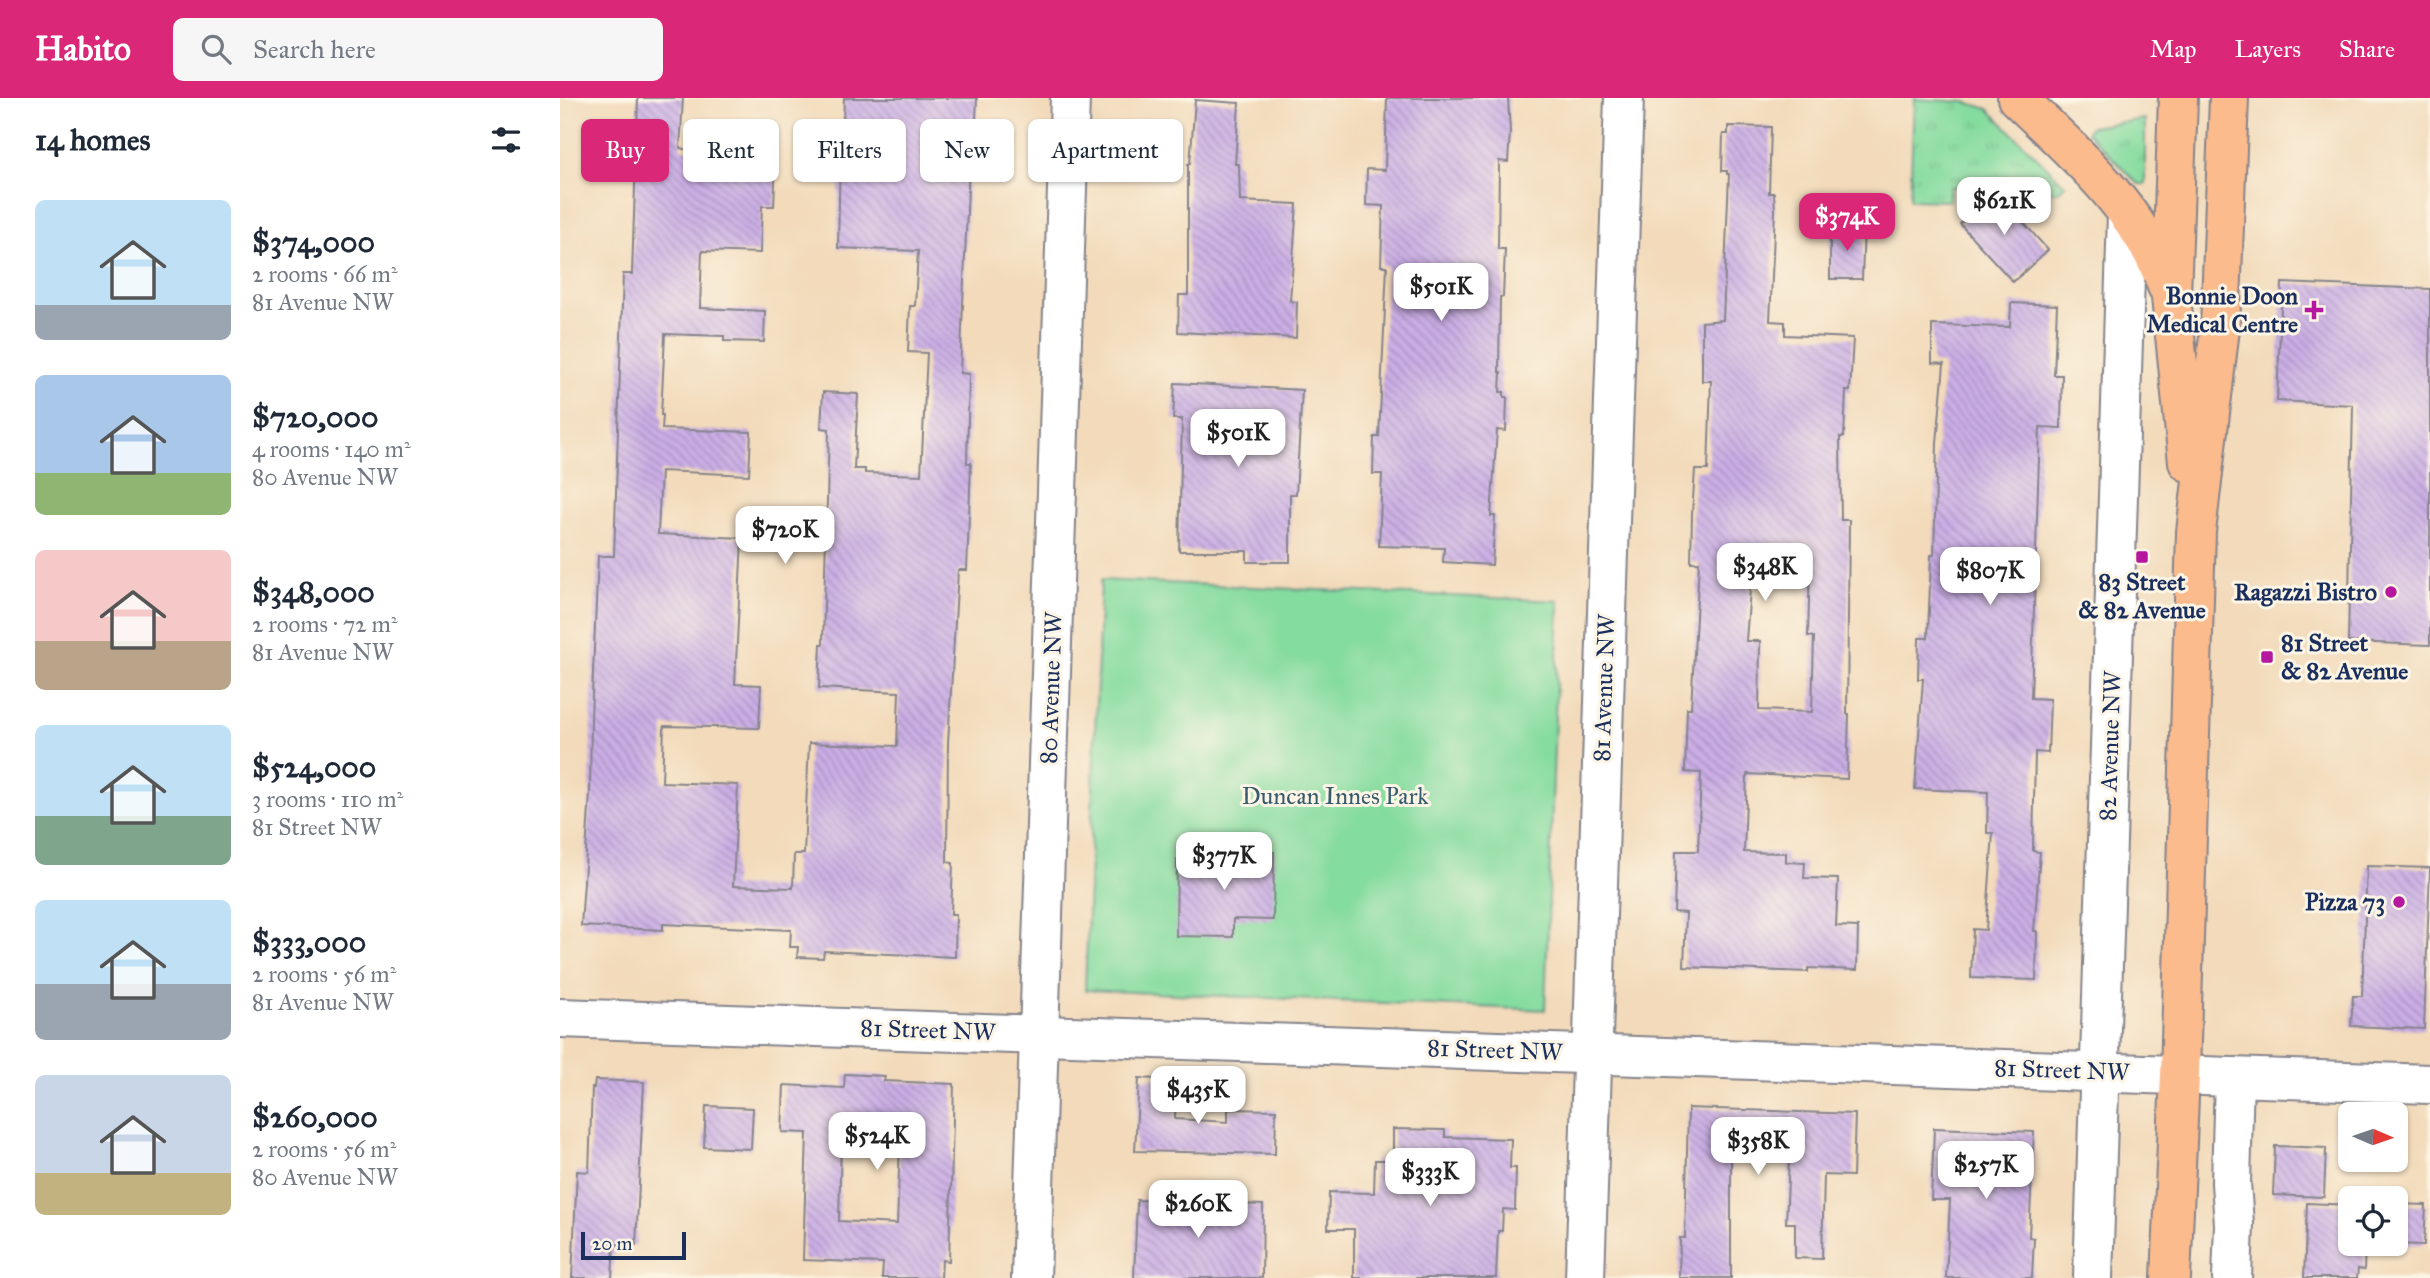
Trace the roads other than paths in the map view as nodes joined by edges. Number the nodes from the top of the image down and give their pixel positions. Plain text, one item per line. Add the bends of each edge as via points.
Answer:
1 (1070, 98) edge
2 (1625, 98) edge
3 (2017, 98) edge
4 (2178, 98) edge
5 (2229, 98) edge
6 (2127, 215) junction
7 (2171, 297) junction
8 (2196, 532) junction
9 (560, 1018) edge
10 (1039, 1033) junction
11 (1592, 1053) junction
12 (2100, 1072) junction
13 (2180, 1075) junction
14 (2234, 1076) junction
15 (2430, 1084) edge
16 (1031, 1278) edge
17 (1584, 1278) edge
18 (2093, 1278) edge
19 (2171, 1278) edge
20 (2232, 1278) edge

1 - 10 street, 80 Avenue NW
2 - 11 street, 81 Avenue NW
3 - 6 main road via 2098,177
4 - 7 main road
5 - 8 main road via 2220,328
6 - 7 main road via 2159,262
6 - 12 street, 82 Avenue NW
7 - 8 main road
8 - 13 main road
9 - 10 street, 81 Street NW
10 - 11 street, 81 Street NW
10 - 16 street, 80 Avenue NW
11 - 12 street, 81 Street NW
11 - 17 street, 81 Avenue NW
12 - 13 street, 81 Street NW
12 - 18 street, 82 Avenue NW
13 - 14 street, 81 Street NW
13 - 19 main road
14 - 15 street, 81 Street NW
14 - 20 street

